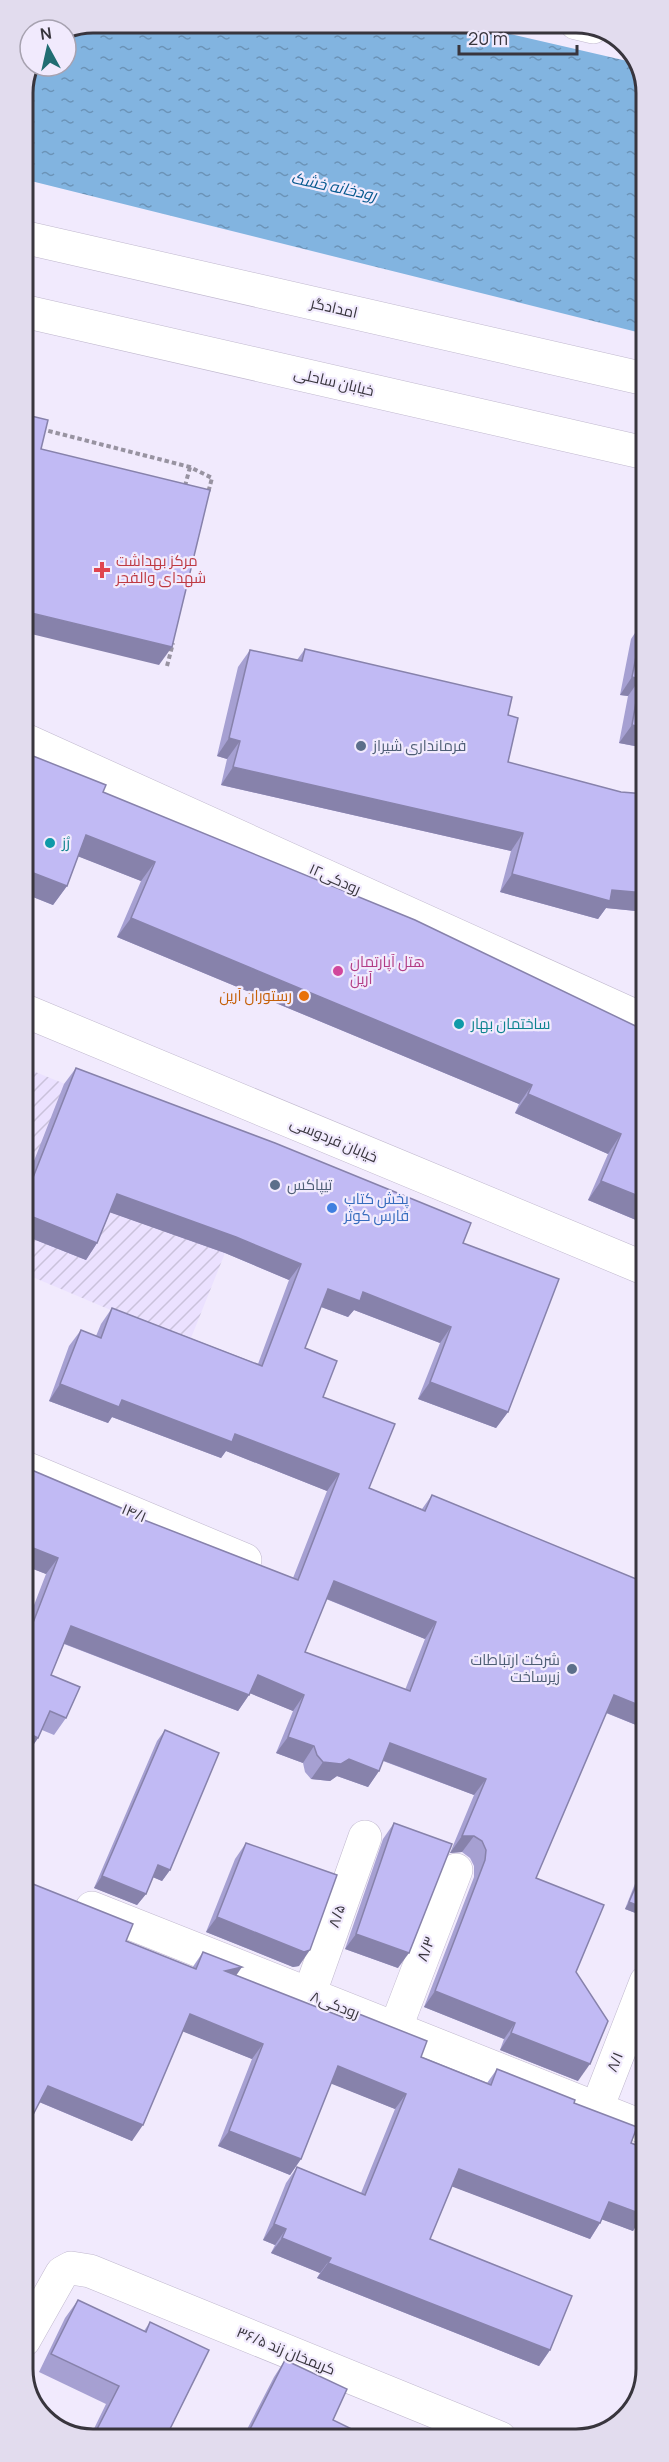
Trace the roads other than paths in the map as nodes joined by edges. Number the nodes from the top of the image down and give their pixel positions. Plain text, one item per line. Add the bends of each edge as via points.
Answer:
1 (33, 239) edge
2 (33, 313) edge
3 (636, 377) edge
4 (636, 451) edge
5 (33, 744) edge
6 (33, 1014) edge
7 (636, 1016) edge
8 (636, 1265) edge
9 (33, 1471) edge
10 (246, 1560) edge
11 (365, 1837) dead end
12 (456, 1870) dead end
13 (68, 1898) edge
14 (309, 1995) junction
15 (636, 2008) edge
16 (396, 2027) junction
17 (597, 2108) junction
18 (636, 2124) edge
19 (33, 2323) edge
20 (478, 2429) edge

1 - 3 street, امدادگر
2 - 4 street, خیابان ساحلی
5 - 7 street, رودکی۱۲
6 - 8 street, خیابان فردوسی
9 - 10 street, ۱۴/۱
11 - 14 street, ۸/۵
12 - 16 street, ۸/۳
13 - 14 street, رودکی۸
14 - 16 street, رودکی۸
15 - 17 street, ۸/۱
16 - 17 street, رودکی۸
17 - 18 street, رودکی۸
19 - 20 street, کریمخان زند ۳۶/۵ via 62,2273 71,2268 90,2271

